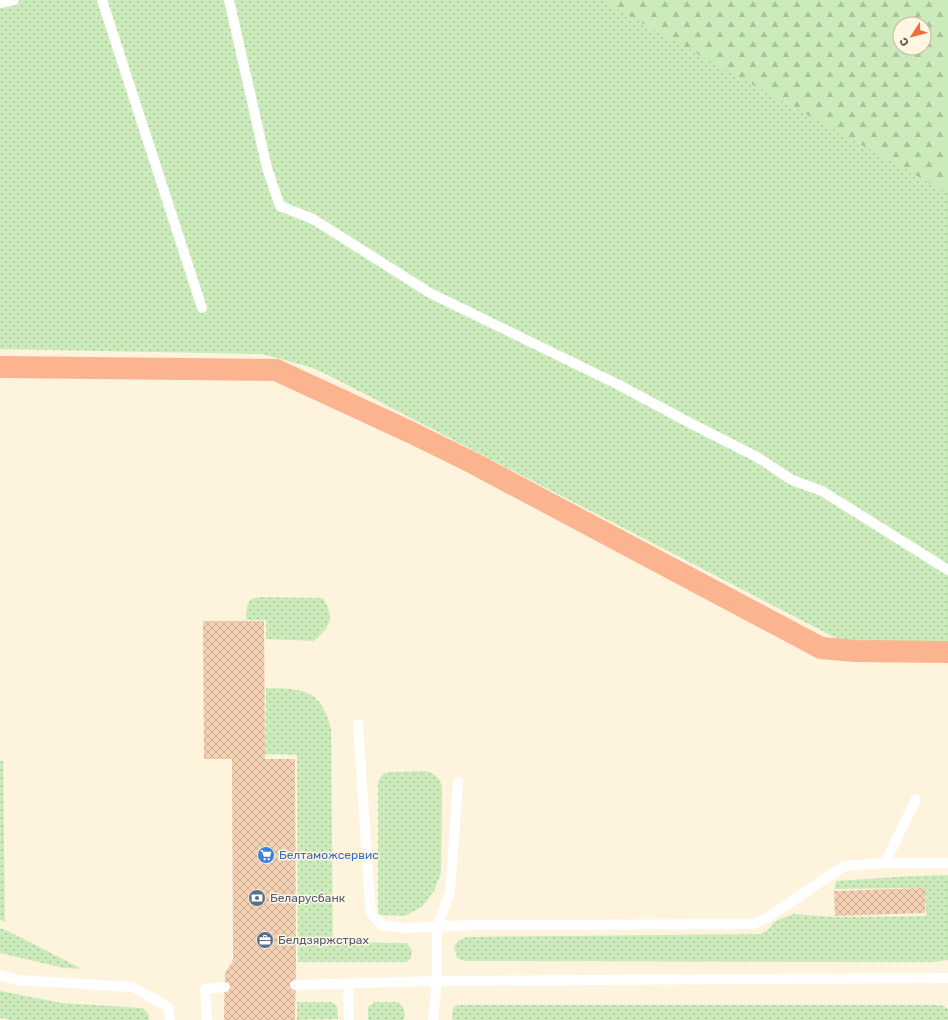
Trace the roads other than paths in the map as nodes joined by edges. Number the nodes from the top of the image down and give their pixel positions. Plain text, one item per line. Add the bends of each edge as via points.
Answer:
1 (14, 0) edge
2 (102, 0) edge
3 (229, 0) edge
4 (0, 3) edge
5 (202, 308) dead end
6 (0, 367) edge
7 (948, 570) edge
8 (948, 652) edge
9 (358, 724) dead end
10 (458, 782) dead end
11 (916, 799) dead end
12 (948, 862) edge
13 (885, 863) junction
14 (437, 927) junction
15 (0, 975) edge
16 (948, 979) edge
17 (437, 981) junction
18 (348, 984) junction
19 (295, 986) dead end
20 (225, 987) dead end
21 (170, 1020) edge
22 (208, 1020) edge
23 (349, 1020) edge
24 (433, 1020) edge

1 - 4 lane
2 - 5 lane
3 - 7 lane via 267,168 280,206 313,219 430,292 619,384 756,457 792,480 822,491
6 - 8 highway via 276,370 473,463 821,648
9 - 14 lane via 371,913 382,925 404,928
10 - 14 lane via 450,892
11 - 13 lane
12 - 13 lane
13 - 14 lane via 844,866 767,918 753,924
14 - 17 lane
15 - 21 lane via 18,980 133,987 168,1007
16 - 17 lane
17 - 18 lane
17 - 24 lane
18 - 19 lane
18 - 23 lane
20 - 22 lane via 205,988

